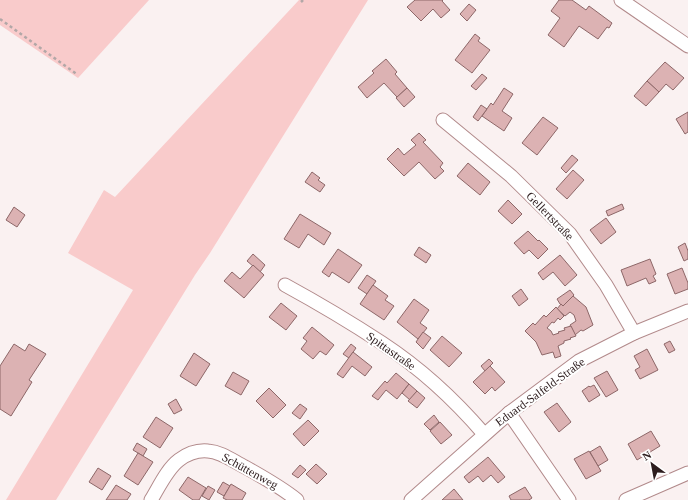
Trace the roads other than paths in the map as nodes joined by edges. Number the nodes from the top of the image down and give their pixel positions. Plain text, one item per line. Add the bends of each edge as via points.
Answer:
1 (621, 0) edge
2 (688, 46) edge
3 (443, 120) dead end
4 (285, 285) dead end
5 (688, 311) edge
6 (634, 333) junction
7 (509, 412) junction
8 (484, 434) junction
9 (688, 473) edge
10 (151, 500) edge
11 (297, 500) edge
12 (411, 500) edge
13 (569, 500) edge
14 (626, 500) edge

1 - 2 street
3 - 6 street, Gellertstraße via 511,176 570,234 606,285
4 - 8 street, Spittastraße via 377,339 412,365 441,389
5 - 6 street, Eduard-Salfeld-Straße
6 - 7 street, Eduard-Salfeld-Straße via 579,361
7 - 8 street, Eduard-Salfeld-Straße
7 - 13 street
8 - 12 street, Eduard-Salfeld-Straße
9 - 14 street
10 - 11 street, Schüttenweg via 179,459 193,453 208,451 223,455 243,466

